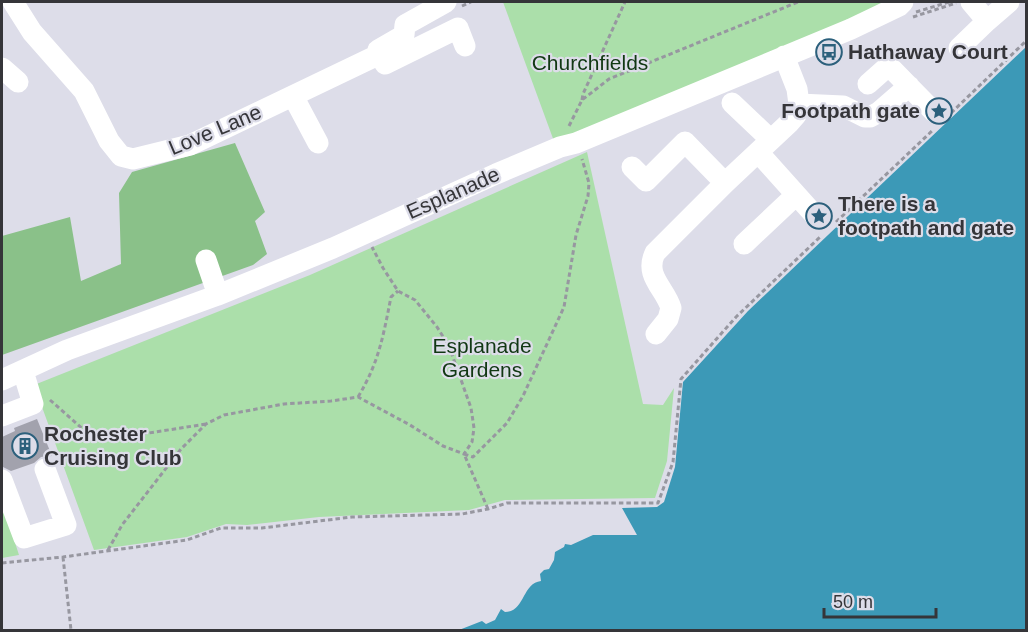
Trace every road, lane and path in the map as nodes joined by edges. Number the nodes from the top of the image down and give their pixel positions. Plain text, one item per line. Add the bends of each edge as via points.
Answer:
1 (13, 2) edge
2 (446, 2) edge
3 (625, 2) edge
4 (798, 2) edge
5 (903, 2) edge
6 (971, 2) edge
7 (1009, 2) edge
8 (987, 21) junction
9 (1026, 41) edge
10 (465, 46) dead end
11 (959, 48) dead end
12 (380, 54) junction
13 (784, 56) junction
14 (2, 68) edge
15 (18, 82) dead end
16 (868, 84) dead end
17 (909, 86) junction
18 (293, 96) junction
19 (582, 100) junction
20 (732, 103) dead end
21 (799, 104) junction
22 (941, 116) junction
23 (318, 143) dead end
24 (568, 145) junction
25 (764, 146) junction
26 (632, 167) dead end
27 (724, 183) junction
28 (796, 195) junction
29 (823, 228) junction
30 (365, 232) junction
31 (744, 244) dead end
32 (206, 260) dead end
33 (398, 291) junction
34 (218, 295) junction
35 (656, 334) dead end
36 (23, 371) junction
37 (2, 380) edge
38 (45, 394) dead end
39 (358, 397) junction
40 (2, 416) edge
41 (206, 424) junction
42 (464, 454) junction
43 (45, 469) dead end
44 (2, 480) edge
45 (488, 509) junction
46 (108, 550) junction
47 (63, 557) junction
48 (2, 563) edge
49 (71, 630) edge

1 - 18 street, Love Lane via 32,32 84,91 108,141 121,156 133,159 190,145
2 - 12 street, Love Lane via 405,25 404,35 378,50
3 - 19 path
4 - 19 path via 611,78
5 - 13 street, Esplanade via 851,29
6 - 8 street
7 - 8 street
8 - 11 street
9 - 22 path
10 - 12 street via 458,28 386,64
12 - 18 street, Love Lane
13 - 21 street
13 - 24 street, Esplanade
14 - 15 street
16 - 17 street via 889,66
17 - 21 street via 870,117 843,106
17 - 22 street
18 - 23 street
19 - 24 path via 572,117
20 - 25 street
21 - 25 street via 793,119
22 - 29 path
24 - 30 street, Esplanade
24 - 42 path via 589,183 564,307 507,423 472,457
25 - 27 street
25 - 28 street
26 - 27 street via 646,181 685,142
27 - 35 street via 654,255 652,274 671,308
28 - 29 street
28 - 31 street
29 - 45 path via 681,379 674,462 658,503 507,503
30 - 33 path
30 - 34 street, Esplanade
32 - 34 street
33 - 39 path via 391,297 372,374
33 - 42 path via 415,300 437,327 458,368 474,428 472,442
34 - 36 street, Esplanade via 68,350
36 - 37 street, Esplanade
36 - 40 street via 33,404
38 - 41 path via 75,424 97,435 117,438
39 - 41 path via 284,404 224,415
39 - 42 path
41 - 46 path via 148,490
42 - 45 path
43 - 44 street via 66,525 24,538
45 - 46 path via 462,514 352,517 262,528 221,528 187,540
46 - 47 path
47 - 48 path
47 - 49 path

